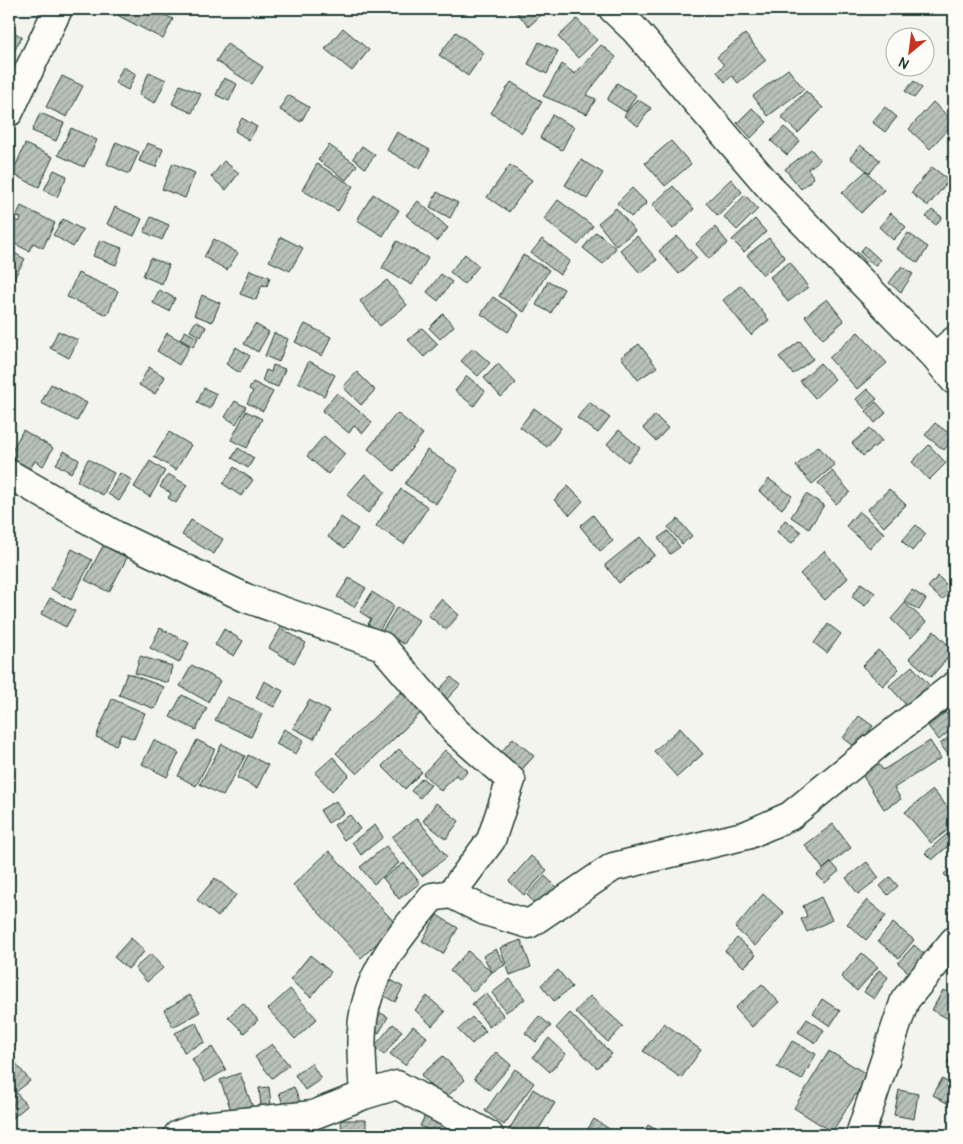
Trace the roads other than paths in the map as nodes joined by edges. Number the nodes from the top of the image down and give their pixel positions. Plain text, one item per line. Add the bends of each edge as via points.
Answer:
1 (58, 9) edge
2 (613, 9) edge
3 (9, 112) edge
4 (945, 349) edge
5 (954, 380) edge
6 (9, 474) edge
7 (954, 686) edge
8 (451, 894) junction
9 (954, 941) edge
10 (364, 1095) junction
11 (178, 1135) edge
12 (489, 1135) edge
13 (860, 1135) edge

1 - 3 street
2 - 4 street via 634,29 773,191
4 - 5 street
6 - 8 street via 115,535 246,598 382,646 455,731 511,780 491,840
7 - 8 street via 790,816 747,835 613,867 529,924 485,911
8 - 10 street via 432,897 400,934 373,978 362,1029
9 - 13 street via 905,1000
10 - 11 street via 313,1115 203,1126
10 - 12 street via 397,1085

